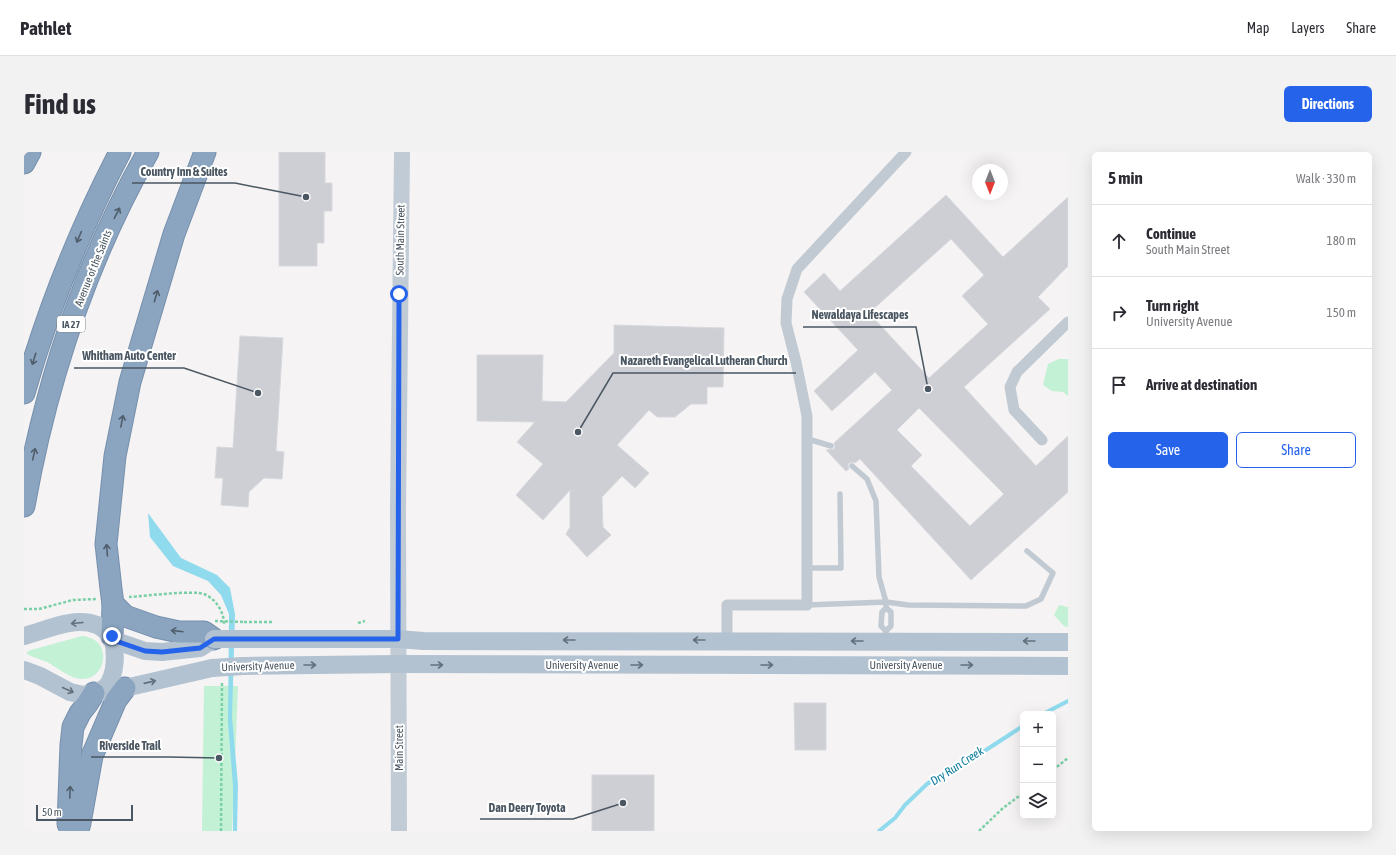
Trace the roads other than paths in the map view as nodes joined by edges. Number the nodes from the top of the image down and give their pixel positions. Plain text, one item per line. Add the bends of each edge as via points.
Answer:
1 (30, 152) edge
2 (120, 152) edge
3 (148, 152) edge
4 (205, 152) edge
5 (402, 152) edge
6 (906, 152) edge
7 (24, 163) edge
8 (1068, 322) edge
9 (24, 393) edge
10 (808, 439) junction
11 (1042, 440) dead end
12 (831, 446) dead end
13 (852, 466) dead end
14 (840, 494) dead end
15 (24, 506) edge
16 (1027, 551) dead end
17 (807, 568) junction
18 (113, 604) junction
19 (807, 605) junction
20 (886, 605) junction
21 (214, 630) junction
22 (24, 636) edge
23 (886, 636) junction
24 (113, 638) junction
25 (398, 639) junction
26 (727, 640) junction
27 (1068, 642) edge
28 (398, 664) junction
29 (1068, 666) edge
30 (24, 670) edge
31 (125, 688) junction
32 (96, 692) junction
33 (67, 831) edge
34 (78, 831) edge
35 (399, 831) edge

1 - 7 highway
2 -> 9 highway, IA 27 via 66,267
15 -> 3 highway, Avenue of the Saints / IA 27 via 41,424 66,339 107,232
18 -> 4 highway via 106,544 115,456 130,382 174,234
5 - 25 street, South Main Street
6 - 10 street via 797,269 787,299 786,323 807,416
8 - 11 street via 1017,372 1010,388 1014,410
10 - 12 lane
10 - 17 street
13 - 20 lane via 867,479 876,501 878,577
14 - 17 lane via 841,568
16 - 20 lane via 1053,573 1041,598 1026,606
17 - 19 street
21 -> 18 highway via 179,632 156,627 125,616
18 - 24 highway
19 - 20 lane
19 - 26 street via 727,605
20 - 23 lane via 882,612 881,626
20 - 23 lane via 891,612 891,626
21 - 24 main road via 200,648 162,652 145,651
21 - 25 main road, bridge
24 -> 22 main road via 98,626 85,622
23 -> 26 main road
27 -> 23 main road
24 - 32 main road via 114,665 110,679 106,687
26 -> 25 main road
25 - 28 street, South Main Street
28 -> 29 main road, University Avenue
31 -> 28 main road, University Avenue, bridge via 212,668
28 - 35 street, Main Street
30 -> 32 main road, University Avenue via 70,692 82,695
31 - 32 main road, University Avenue
31 - 34 highway via 116,700 92,756
33 -> 32 highway via 73,727

